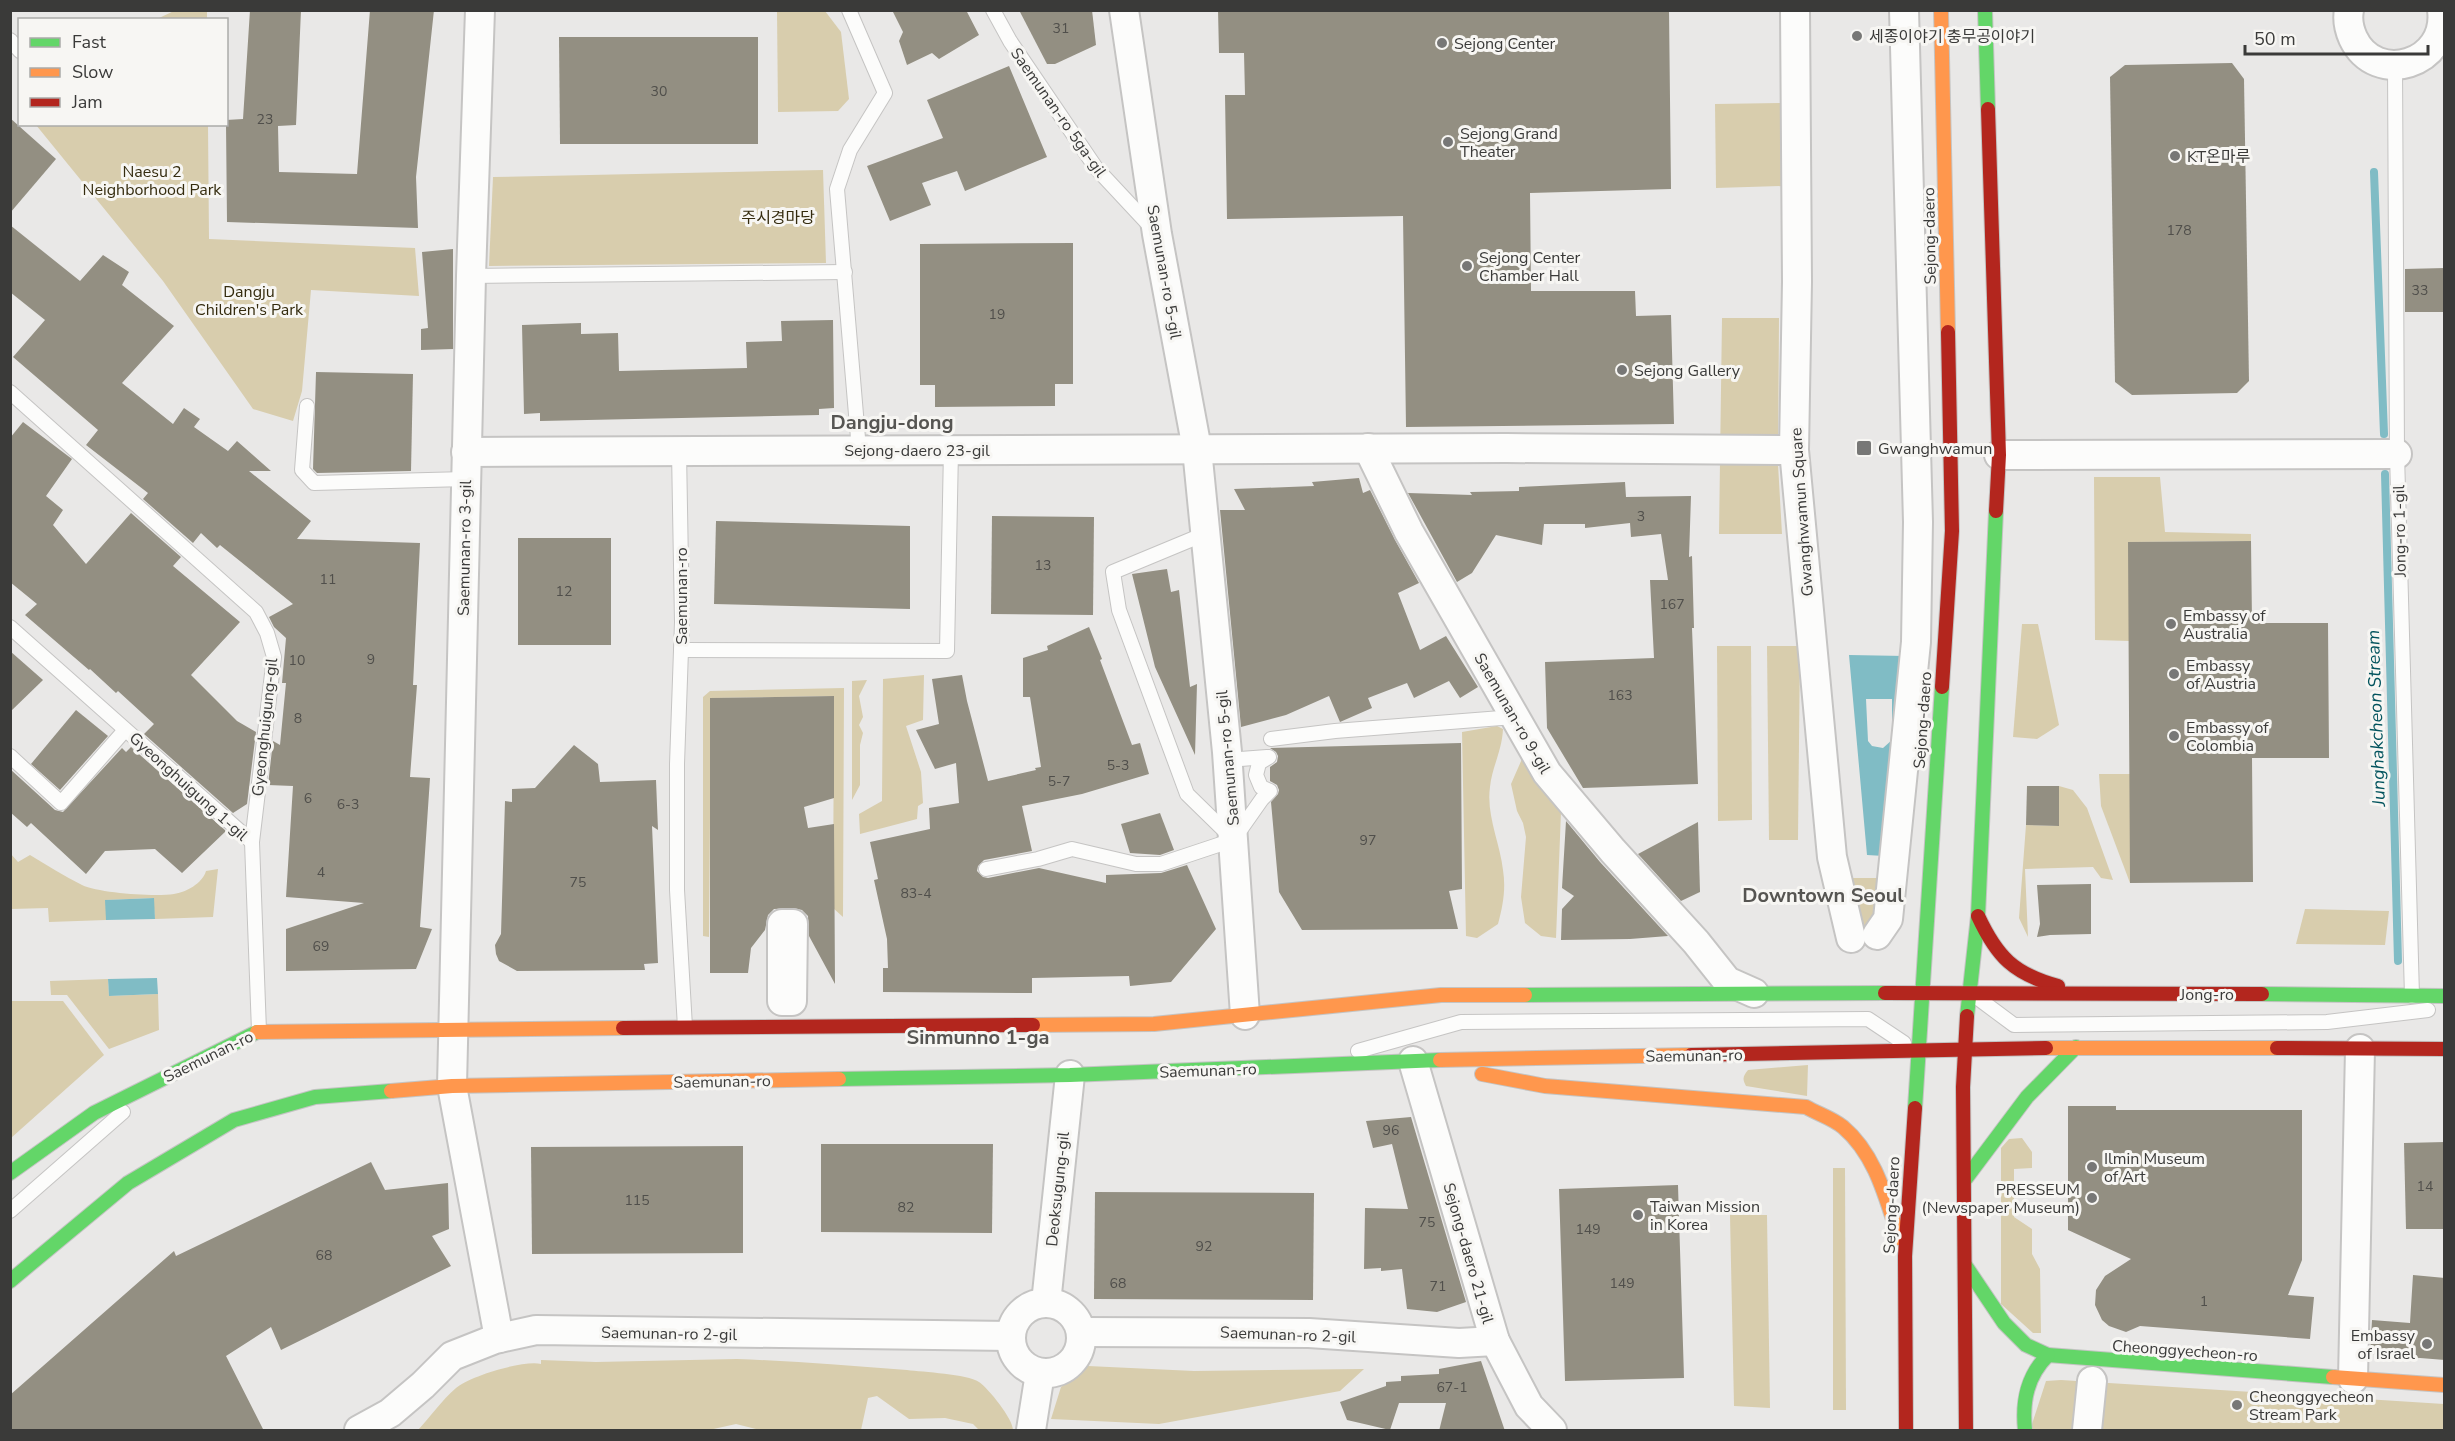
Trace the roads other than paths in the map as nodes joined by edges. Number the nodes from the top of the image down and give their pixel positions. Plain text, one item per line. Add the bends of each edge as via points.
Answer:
1 (480, 10) edge
2 (849, 10) edge
3 (993, 10) edge
4 (1124, 10) edge
5 (1795, 10) edge
6 (1904, 10) edge
7 (1941, 10) edge
8 (1985, 10) edge
9 (2349, 10) edge
10 (2442, 10) edge
11 (2441, 45) edge
12 (2395, 65) junction
13 (1157, 234) junction
14 (845, 272) junction
15 (471, 276) junction
16 (11, 394) edge
17 (307, 406) dead end
18 (1368, 448) junction
19 (1197, 449) junction
20 (859, 450) junction
21 (951, 450) junction
22 (1794, 450) junction
23 (679, 451) junction
24 (2397, 454) junction
25 (1999, 455) junction
26 (466, 466) junction
27 (1207, 533) junction
28 (10, 627) edge
29 (681, 650) junction
30 (1514, 717) junction
31 (125, 730) junction
32 (1271, 739) dead end
33 (10, 756) edge
34 (1227, 760) junction
35 (1233, 840) junction
36 (252, 842) junction
37 (986, 869) dead end
38 (1978, 916) junction
39 (1920, 992) junction
40 (1969, 992) junction
41 (1754, 993) junction
42 (2091, 994) junction
43 (2412, 996) junction
44 (2445, 996) edge
45 (2445, 1008) edge
46 (1245, 1015) junction
47 (685, 1028) junction
48 (452, 1029) junction
49 (259, 1031) junction
50 (2076, 1047) junction
51 (2360, 1049) junction
52 (2445, 1049) edge
53 (1965, 1050) junction
54 (1916, 1051) junction
55 (1413, 1061) junction
56 (1305, 1066) junction
57 (1070, 1075) junction
58 (159, 1081) junction
59 (452, 1086) junction
60 (1946, 1141) dead end
61 (1929, 1142) dead end
62 (10, 1173) edge
63 (1964, 1181) junction
64 (128, 1183) junction
65 (10, 1211) edge
66 (1905, 1256) junction
67 (1965, 1265) junction
68 (10, 1266) edge
69 (10, 1281) edge
70 (1046, 1303) junction
71 (1081, 1332) junction
72 (1010, 1336) junction
73 (499, 1338) junction
74 (1495, 1341) junction
75 (2048, 1355) junction
76 (1040, 1373) junction
77 (2353, 1379) junction
78 (2092, 1381) dead end
79 (2445, 1385) edge
80 (359, 1431) edge
81 (1031, 1431) edge
82 (1552, 1431) edge
83 (1906, 1431) edge
84 (1966, 1431) edge
85 (2025, 1431) edge
86 (2087, 1431) edge

1 - 15 street, Saemunan-ro 3-gil
2 - 14 lane via 885,93 850,150 837,189
3 - 13 lane, Saemunan-ro 5ga-gil via 1096,168
4 - 13 street, Saemunan-ro 5-gil
5 - 22 street, Gwanghwamun Square
6 - 22 street, Gwanghwamun Square via 1918,522 1916,642 1888,919 1864,937 1832,857
7 - 39 main road, Sejong-daero via 1952,531
8 - 25 main road
9 - 12 street via 2350,30 2356,44 2373,59
10 - 11 street
11 - 12 street via 2408,64
12 - 24 lane, Jong-ro 1-gil
13 - 19 street, Saemunan-ro 5-gil
14 - 15 lane
14 - 20 lane
15 - 26 street, Saemunan-ro 3-gil
16 - 36 lane, Gyeonghuigung-gil via 256,612 274,657
17 - 26 lane via 302,470 314,483
18 - 19 street, Sejong-daero 23-gil
18 - 22 street, Sejong-daero 23-gil
18 - 30 street, Saemunan-ro 9-gil via 1409,532
19 - 21 street, Sejong-daero 23-gil
19 - 27 street, Saemunan-ro 5-gil
20 - 21 street, Sejong-daero 23-gil
20 - 23 street, Sejong-daero 23-gil
21 - 29 lane via 947,651
23 - 26 street, Sejong-daero 23-gil
23 - 29 lane, Saemunan-ro
24 - 25 street
24 - 43 lane, Jong-ro 1-gil
25 - 38 main road
26 - 48 street, Saemunan-ro 3-gil
27 - 34 street, Saemunan-ro 5-gil
27 - 35 lane, Saemunan-ro 5-gil via 1113,572 1119,610 1187,794
28 - 31 lane, Gyeonghuigung 1-gil
29 - 47 lane, Saemunan-ro via 677,890
30 - 32 lane via 1292,742
30 - 41 street, Saemunan-ro 9-gil via 1547,773 1613,851 1727,981
31 - 33 lane, Gyeonghuigung 1-gil via 61,803
31 - 36 lane, Gyeonghuigung 1-gil
34 - 35 street, Saemunan-ro 5-gil
34 - 35 lane via 1269,757 1259,763 1256,775 1258,783 1270,791
35 - 37 lane, Saemunan-ro 5-gil via 1161,864 1136,864 1072,849
35 - 46 street, Saemunan-ro 5-gil
36 - 49 lane, Gyeonghuigung-gil
38 - 40 main road
38 - 42 main road via 1995,951 2018,971 2036,981
39 - 40 main road, Saemunan-ro
39 - 41 main road, Saemunan-ro
39 - 54 main road, Sejong-daero
40 - 42 main road, Jong-ro
40 - 45 lane via 2014,1025 2327,1022
40 - 53 main road
41 - 46 main road, Saemunan-ro via 1441,995
42 - 43 main road, Jong-ro
43 - 44 main road, Jong-ro
46 - 47 main road, Saemunan-ro via 1154,1024
47 - 48 main road, Saemunan-ro
48 - 49 main road, Saemunan-ro
48 - 59 street, Saemunan-ro 3-gil
49 - 58 main road, Saemunan-ro
50 - 51 main road
50 - 53 main road
50 - 63 main road via 2027,1097
51 - 52 main road
51 - 77 street
53 - 54 main road, Saemunan-ro
53 - 63 main road
54 - 55 main road, Saemunan-ro
54 - 56 lane via 1868,1019 1461,1022
54 - 66 main road, Sejong-daero
55 - 56 main road, Saemunan-ro
55 - 66 main road via 1545,1086 1806,1107 1842,1126 1864,1149 1878,1177
55 - 74 street, Sejong-daero 21-gil
56 - 57 main road, Saemunan-ro
57 - 59 main road, Saemunan-ro
57 - 70 street, Deoksugung-gil
58 - 62 main road, Saemunan-ro via 94,1113
58 - 65 lane
59 - 64 main road, Saemunan-ro via 315,1097 234,1120
59 - 73 street
60 - 63 main road via 1954,1149
61 - 66 main road via 1917,1155 1914,1168
63 - 67 main road
64 - 68 lane
64 - 69 main road, Saemunan-ro
66 - 83 main road, Sejong-daero
67 - 75 main road, Cheonggyecheon-ro via 2004,1323 2026,1345
67 - 84 main road
70 - 71 street via 1069,1311
70 - 72 street via 1018,1316
71 - 74 street, Saemunan-ro 2-gil via 1309,1333 1459,1343
71 - 76 street via 1077,1356 1069,1365 1058,1372
72 - 73 street, Saemunan-ro 2-gil via 536,1330
72 - 76 street via 1015,1356 1023,1366
73 - 80 street, Saemunan-ro 2-gil via 452,1356 390,1413
74 - 82 street, Sejong-daero 21-gil via 1529,1406
75 - 77 main road, Cheonggyecheon-ro
75 - 85 main road via 2030,1378 2023,1414
76 - 81 street
77 - 79 main road, Cheonggyecheon-ro
78 - 86 street

